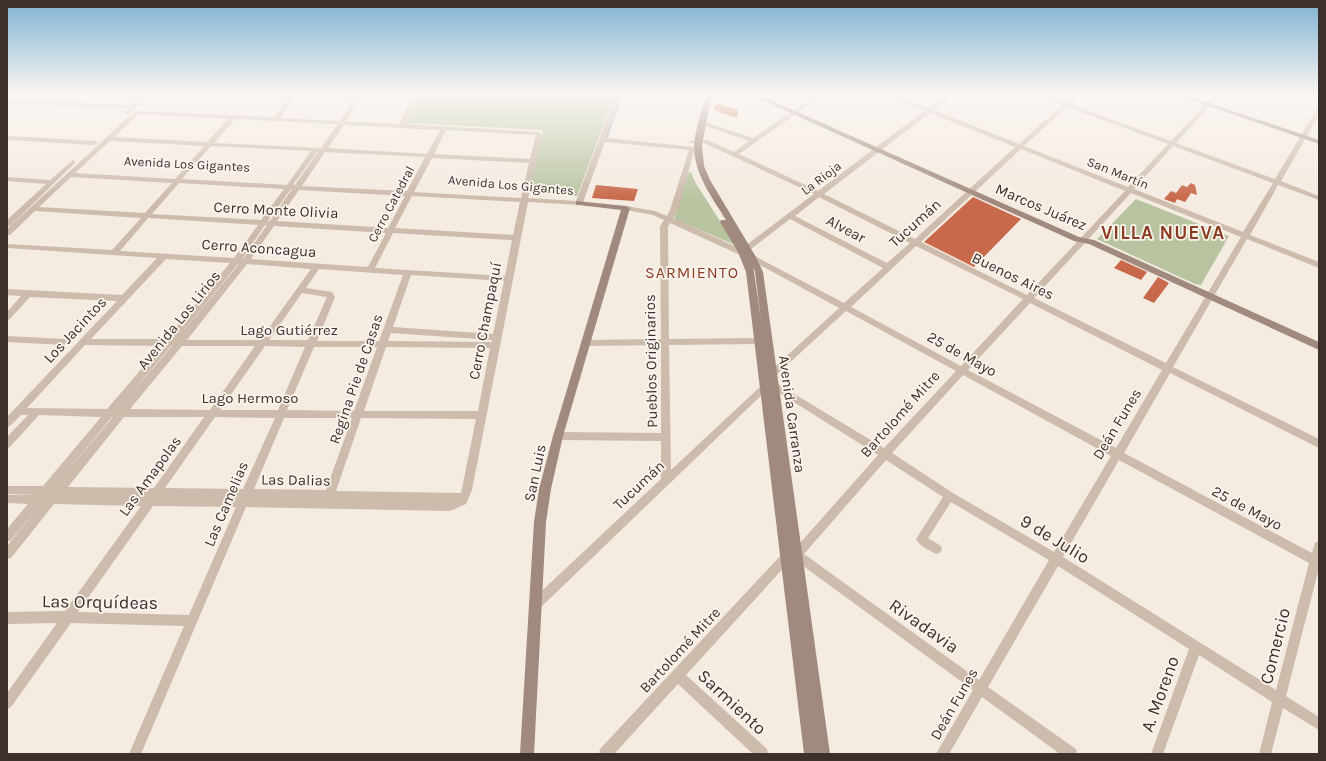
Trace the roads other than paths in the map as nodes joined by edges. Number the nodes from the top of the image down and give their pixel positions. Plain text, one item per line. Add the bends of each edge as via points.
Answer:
1 (111, 130) edge
2 (117, 130) edge
3 (222, 130) edge
4 (334, 130) edge
5 (443, 130) edge
6 (472, 130) edge
7 (606, 130) edge
8 (696, 130) edge
9 (699, 130) edge
10 (721, 130) edge
11 (770, 130) edge
12 (834, 130) edge
13 (903, 130) edge
14 (978, 130) edge
15 (1038, 130) edge
16 (1135, 130) edge
17 (1184, 130) edge
18 (1281, 130) edge
19 (1307, 130) edge
20 (1303, 137) junction
21 (7, 138) edge
22 (108, 139) junction
23 (602, 140) junction
24 (754, 141) junction
25 (1319, 142) edge
26 (95, 143) junction
27 (1172, 143) junction
28 (209, 144) junction
29 (693, 145) junction
30 (1020, 146) junction
31 (878, 149) junction
32 (319, 150) junction
33 (735, 154) junction
34 (430, 156) junction
35 (533, 161) junction
36 (69, 172) junction
37 (179, 178) junction
38 (7, 179) edge
39 (51, 182) junction
40 (1276, 182) junction
41 (294, 185) junction
42 (1130, 190) junction
43 (411, 191) junction
44 (971, 192) junction
45 (818, 194) junction
46 (525, 198) junction
47 (1319, 198) edge
48 (579, 203) junction
49 (33, 208) junction
50 (626, 208) junction
51 (146, 215) junction
52 (790, 216) junction
53 (667, 219) junction
54 (267, 223) junction
55 (7, 224) edge
56 (390, 230) junction
57 (7, 233) edge
58 (1244, 235) junction
59 (516, 238) junction
60 (1083, 240) junction
61 (915, 243) junction
62 (7, 246) edge
63 (747, 252) junction
64 (114, 253) junction
65 (164, 256) junction
66 (236, 261) junction
67 (245, 262) junction
68 (1319, 265) edge
69 (317, 266) junction
70 (888, 267) junction
71 (370, 270) junction
72 (408, 272) junction
73 (509, 279) junction
74 (1216, 286) junction
75 (1187, 287) junction
76 (299, 290) junction
77 (7, 292) edge
78 (28, 294) junction
79 (1209, 297) junction
80 (123, 298) junction
81 (1027, 299) junction
82 (845, 307) junction
83 (7, 317) edge
84 (388, 330) junction
85 (7, 339) edge
86 (497, 341) junction
87 (759, 341) junction
88 (64, 342) dead end
89 (82, 342) junction
90 (166, 343) junction
91 (586, 343) junction
92 (665, 343) junction
93 (177, 344) junction
94 (262, 344) junction
95 (310, 345) junction
96 (382, 345) junction
97 (1319, 346) edge
98 (1168, 369) junction
99 (961, 370) junction
100 (772, 374) junction
101 (769, 386) junction
102 (18, 411) junction
103 (36, 412) junction
104 (123, 412) junction
105 (108, 413) junction
106 (214, 413) junction
107 (281, 413) junction
108 (358, 413) junction
109 (482, 415) junction
110 (7, 423) edge
111 (558, 436) junction
112 (666, 436) junction
113 (8, 442) edge
114 (1319, 444) edge
115 (885, 454) junction
116 (1116, 454) junction
117 (666, 480) junction
118 (7, 490) edge
119 (58, 491) junction
120 (156, 493) junction
121 (329, 495) junction
122 (48, 496) junction
123 (949, 496) junction
124 (465, 497) junction
125 (245, 498) junction
126 (7, 499) edge
127 (38, 500) junction
128 (150, 502) junction
129 (7, 537) edge
130 (1319, 546) edge
131 (937, 549) dead end
132 (7, 554) edge
133 (791, 557) junction
134 (1057, 559) junction
135 (1317, 562) edge
136 (535, 605) junction
137 (7, 618) edge
138 (68, 618) junction
139 (193, 621) junction
140 (1196, 647) junction
141 (678, 675) junction
142 (981, 688) junction
143 (1280, 699) junction
144 (7, 703) edge
145 (1319, 724) edge
146 (135, 754) edge
147 (527, 754) edge
148 (605, 754) edge
149 (762, 754) edge
150 (811, 754) edge
151 (823, 754) edge
152 (942, 754) edge
153 (1071, 754) edge
154 (1156, 754) edge
155 (1265, 754) edge

1 - 26 street
2 - 22 street
3 - 28 street
4 - 32 street, Avenida Los Lirios
5 - 34 street, Cerro Catedral
6 - 35 street, Cerro Champaquí via 537,133 539,135
7 - 23 street
8 - 29 main road, Avenida Carranza
9 - 29 main road, Avenida Carranza
10 - 24 street
11 - 24 street
12 - 31 main road, Marcos Juárez
13 - 31 street, La Rioja
14 - 30 street, San Martín
15 - 30 street, Tucumán
16 - 27 street
17 - 27 street, Bartolomé Mitre
18 - 20 main road
19 - 20 street, Deán Funes
20 - 25 main road
20 - 40 street, Deán Funes
21 - 26 street
22 - 28 street
22 - 36 street
23 - 29 street, Buenos Aires
23 - 48 street
24 - 33 street
26 - 36 street
27 - 40 street
27 - 42 street, Bartolomé Mitre
28 - 32 street
28 - 37 street
29 - 33 street, Buenos Aires via 705,141
29 - 53 street, Pueblos Originarios via 674,210
29 - 63 main road, Avenida Carranza via 703,173
30 - 42 street, San Martín
30 - 44 street, Tucumán
31 - 44 main road, Marcos Juárez
31 - 45 street, La Rioja
32 - 34 street
32 - 41 street, Avenida Los Lirios
33 - 45 street, Buenos Aires
34 - 35 street
34 - 43 street, Cerro Catedral
35 - 46 street, Cerro Champaquí
36 - 37 street, Avenida Los Gigantes
36 - 39 street
36 - 49 street
37 - 41 street, Avenida Los Gigantes
37 - 51 street
38 - 39 street
39 - 55 street
40 - 47 street
40 - 58 street, Deán Funes
41 - 43 street, Avenida Los Gigantes
41 - 54 street, Avenida Los Lirios
42 - 58 street, San Martín
42 - 60 street, Bartolomé Mitre
43 - 46 street, Avenida Los Gigantes
43 - 56 street, Cerro Catedral
44 - 60 main road, Marcos Juárez
44 - 61 street, Tucumán
45 - 52 street, La Rioja
45 - 61 street, Buenos Aires
46 - 48 street, Avenida Los Gigantes
46 - 59 street, Cerro Champaquí
48 - 50 main road, 25 de Mayo
49 - 51 street, Cerro Monte Olivia
49 - 57 street
50 - 53 street, 25 de Mayo via 647,211
50 - 91 main road, San Luis
51 - 54 street, Cerro Monte Olivia
51 - 64 street
52 - 63 street, La Rioja
52 - 70 street, Alvear
53 - 63 street, 25 de Mayo
53 - 92 street, Pueblos Originarios via 664,227
54 - 56 street, Cerro Monte Olivia
54 - 66 street, Avenida Los Lirios
54 - 67 street, Avenida Los Lirios
56 - 59 street, Cerro Monte Olivia
56 - 71 street, Cerro Catedral
58 - 68 street, San Martín
58 - 74 street, Deán Funes
59 - 73 street, Cerro Champaquí
60 - 75 main road, Marcos Juárez
60 - 81 street, Bartolomé Mitre
61 - 70 street, Tucumán
61 - 81 street, Buenos Aires
62 - 64 street, Cerro Aconcagua
63 - 82 street, 25 de Mayo
63 - 87 main road, Avenida Carranza
63 - 100 main road, Avenida Carranza via 759,272
64 - 65 street, Cerro Aconcagua
65 - 66 street, Cerro Aconcagua
65 - 80 street, Los Jacintos
66 - 67 street, Cerro Aconcagua
66 - 90 street, Avenida Los Lirios
67 - 69 street, Cerro Aconcagua
67 - 93 street, Avenida Los Lirios
69 - 71 street, Cerro Aconcagua
69 - 76 street, Las Amapolas
70 - 82 street, Tucumán
71 - 72 street, Cerro Aconcagua
72 - 73 street, Cerro Aconcagua
72 - 84 street, Regina Pie de Casas
73 - 86 street, Cerro Champaquí
74 - 75 street via 1202,289
74 - 79 street, Deán Funes
75 - 79 main road, Marcos Juárez
76 - 94 street, Las Amapolas
76 - 95 street, Las Camelias via 323,292 331,297
77 - 78 street
78 - 80 street
78 - 83 street
79 - 97 main road, Marcos Juárez
79 - 98 street, Deán Funes
80 - 89 street, Los Jacintos
81 - 98 street, Buenos Aires
81 - 99 street, Bartolomé Mitre
82 - 99 street, 25 de Mayo
82 - 100 street, Tucumán
84 - 86 street
84 - 96 street, Regina Pie de Casas
85 - 88 street
86 - 96 street, Lago Gutiérrez
86 - 109 street, Cerro Champaquí
87 - 92 street
87 - 101 main road, Avenida Carranza
89 - 90 street, Lago Gutiérrez
89 - 102 street, Los Jacintos
90 - 93 street, Lago Gutiérrez
90 - 105 street, Avenida Los Lirios
91 - 92 street
91 - 111 main road, San Luis
92 - 112 street, Pueblos Originarios
93 - 94 street, Lago Gutiérrez
93 - 104 street, Avenida Los Lirios
94 - 95 street, Lago Gutiérrez
94 - 106 street, Las Amapolas
95 - 96 street, Lago Gutiérrez
95 - 107 street, Las Camelias
96 - 108 street, Regina Pie de Casas
98 - 114 street, Buenos Aires
98 - 116 street, Deán Funes
99 - 115 street, Bartolomé Mitre
99 - 116 street, 25 de Mayo
100 - 101 main road, Avenida Carranza
101 - 115 street, 9 de Julio
101 - 117 street, Tucumán
101 - 133 main road, Avenida Carranza
102 - 103 street, Lago Hermoso
102 - 110 street, Los Jacintos
103 - 105 street, Lago Hermoso
103 - 113 street
104 - 105 street, Lago Hermoso
104 - 106 street, Lago Hermoso
104 - 119 street, Avenida Los Lirios
105 - 122 street, Avenida Los Lirios
106 - 107 street, Lago Hermoso
106 - 120 street, Las Amapolas
107 - 108 street, Lago Hermoso
107 - 125 street, Las Camelias
108 - 109 street, Lago Hermoso
108 - 121 street, Regina Pie de Casas
109 - 124 street, Cerro Champaquí
111 - 112 street
111 - 136 main road, San Luis via 540,522
112 - 117 street, Pueblos Originarios
115 - 123 street, 9 de Julio
115 - 133 street, Bartolomé Mitre
116 - 134 street, Deán Funes
116 - 135 street, 25 de Mayo
117 - 136 street, Tucumán
118 - 122 street, Las Dalias
119 - 120 street, Las Dalias
119 - 122 street, Las Dalias
120 - 125 street, Las Dalias
120 - 128 street, Las Amapolas
121 - 124 street, Las Dalias
121 - 125 street, Las Dalias
122 - 127 street, Las Dalias
122 - 128 street, Las Dalias
122 - 132 street, Avenida Los Lirios
123 - 131 street via 921,539
123 - 134 street, 9 de Julio
124 - 125 street, Las Dalias via 456,505 450,506
125 - 128 street, Las Dalias
125 - 139 street, Las Camelias
126 - 127 street, Las Dalias
127 - 129 street
128 - 138 street, Las Amapolas
130 - 135 street, Comercio
133 - 141 street, Bartolomé Mitre
133 - 142 street, Rivadavia
133 - 150 main road, Avenida Carranza
133 - 151 main road, Avenida Carranza
134 - 140 street, 9 de Julio
134 - 142 street, Deán Funes
135 - 143 street, Comercio
136 - 147 main road, San Luis
137 - 138 street, Las Orquídeas
138 - 139 street, Las Orquídeas
138 - 144 street, Las Amapolas
139 - 146 street, Las Camelias
140 - 143 street, 9 de Julio
140 - 154 street, A. Moreno
141 - 148 street, Bartolomé Mitre
141 - 149 street, Sarmiento
142 - 152 street, Deán Funes
142 - 153 street, Rivadavia
143 - 145 street, 9 de Julio
143 - 155 street, Comercio

